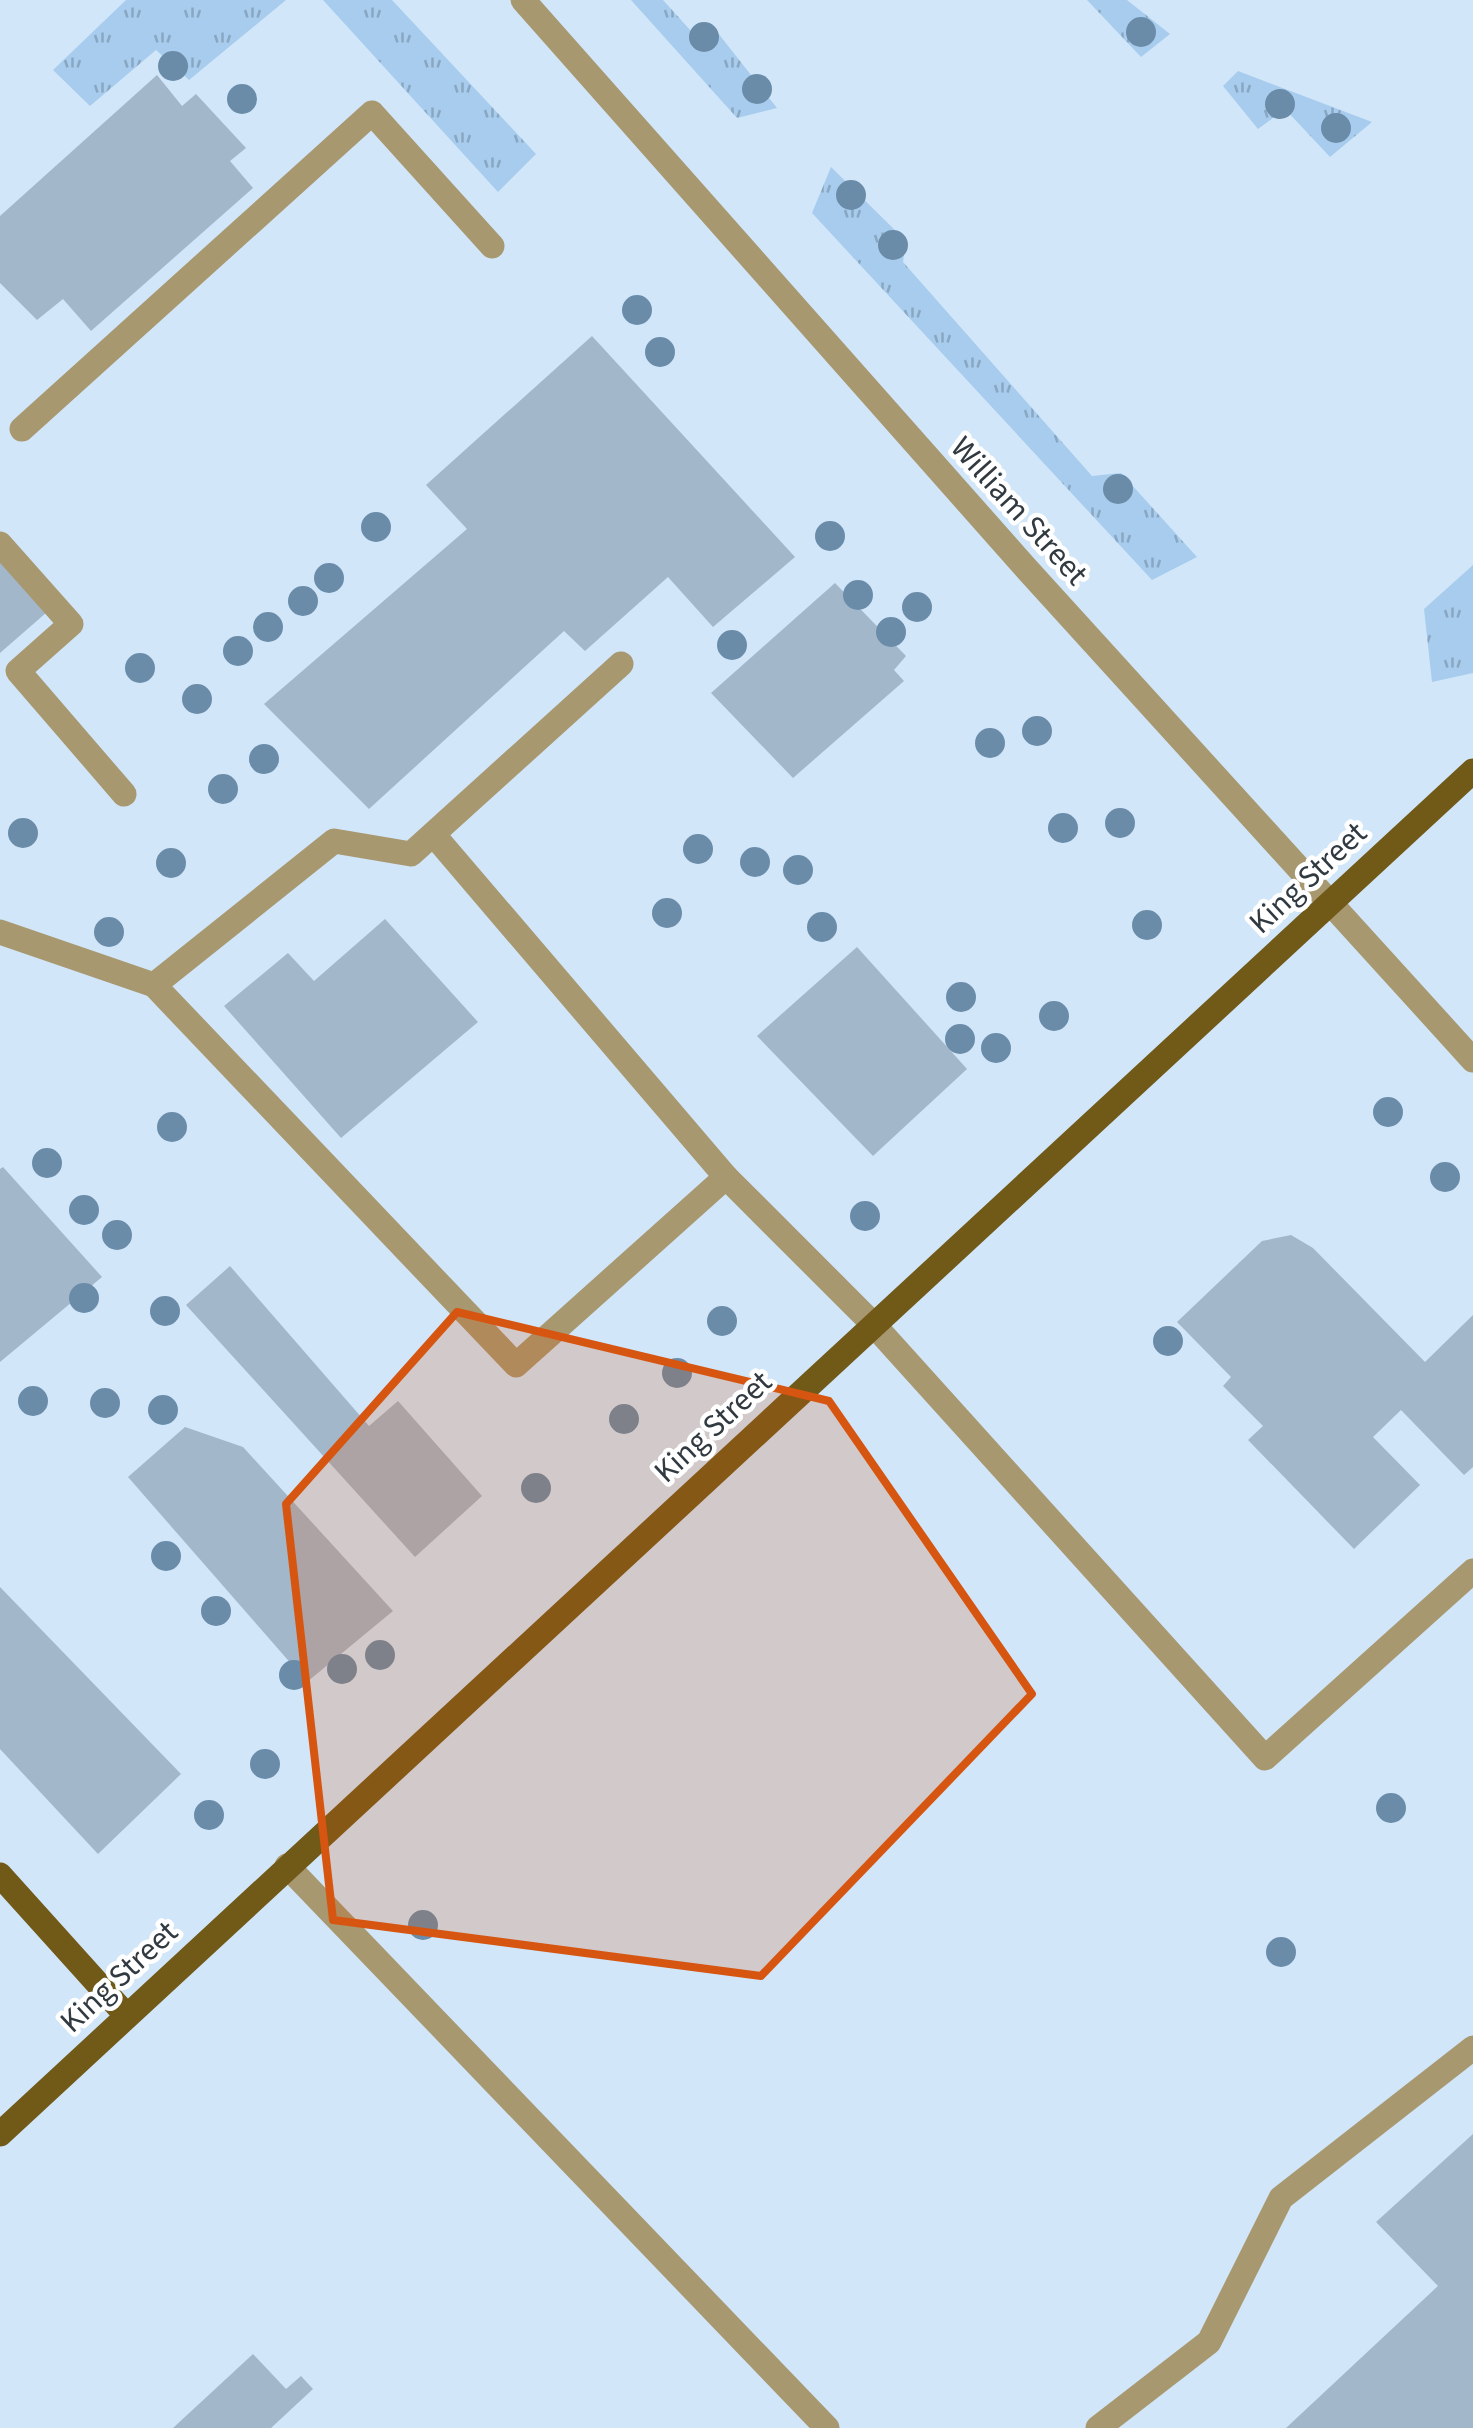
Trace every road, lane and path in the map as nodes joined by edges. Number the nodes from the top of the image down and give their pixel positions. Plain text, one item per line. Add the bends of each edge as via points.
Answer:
1 (523, 0) edge
2 (492, 246) dead end
3 (22, 429) dead end
4 (0, 544) edge
5 (621, 664) dead end
6 (1473, 771) edge
7 (124, 794) dead end
8 (433, 834) junction
9 (1327, 904) junction
10 (0, 932) edge
11 (154, 985) junction
12 (1473, 1060) edge
13 (726, 1177) junction
14 (873, 1324) junction
15 (1473, 1571) edge
16 (287, 1866) junction
17 (0, 1875) edge
18 (126, 2015) junction
19 (1473, 2048) edge
20 (0, 2134) edge
21 (827, 2428) edge
22 (1098, 2428) edge

1 - 9 street, William Street
2 - 3 street via 372,113
4 - 7 street via 71,624 18,672
5 - 8 street
6 - 9 main road, King Street
8 - 11 street via 411,854 334,841
8 - 13 street
9 - 12 street, William Street
9 - 14 main road, King Street
10 - 11 street
11 - 13 street via 516,1365
13 - 14 street
14 - 15 street via 1265,1758
14 - 16 main road, King Street
16 - 18 main road, King Street
16 - 21 street
17 - 18 main road
18 - 20 main road, King Street
19 - 22 street via 1281,2198 1209,2342

